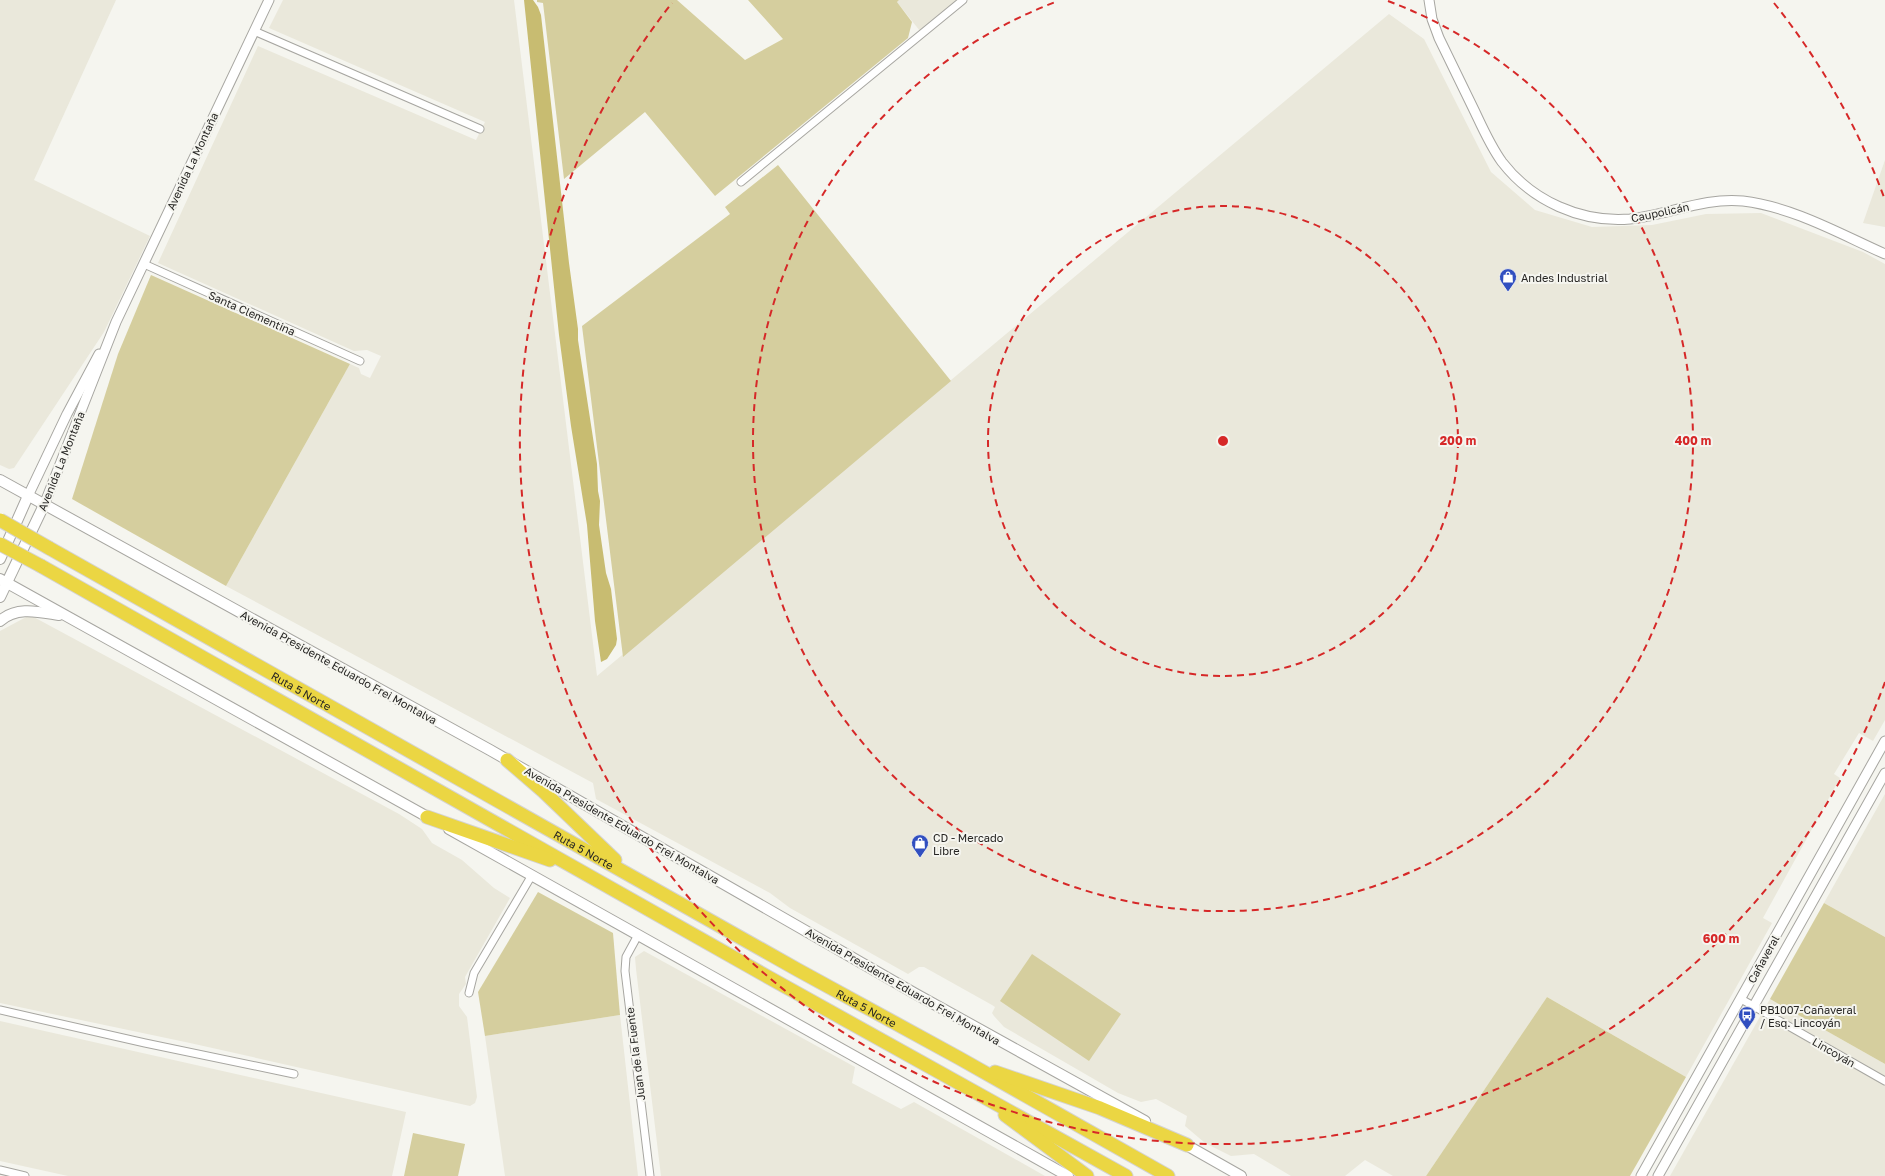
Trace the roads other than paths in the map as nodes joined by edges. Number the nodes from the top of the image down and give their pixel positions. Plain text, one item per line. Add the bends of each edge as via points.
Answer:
1 (269, 0) edge
2 (963, 0) edge
3 (1429, 0) edge
4 (254, 32) junction
5 (480, 129) dead end
6 (741, 182) dead end
7 (1885, 254) edge
8 (144, 264) junction
9 (116, 322) junction
10 (360, 361) dead end
11 (0, 480) edge
12 (28, 496) junction
13 (44, 505) junction
14 (0, 520) edge
15 (0, 544) edge
16 (0, 559) edge
17 (3, 581) edge
18 (0, 597) edge
19 (68, 617) junction
20 (0, 621) edge
21 (1885, 741) edge
22 (507, 760) junction
23 (1885, 773) edge
24 (427, 817) junction
25 (571, 866) junction
26 (532, 875) junction
27 (638, 879) junction
28 (638, 935) junction
29 (469, 993) dead end
30 (1741, 999) junction
31 (1754, 1007) junction
32 (0, 1010) edge
33 (959, 1058) junction
34 (294, 1074) dead end
35 (1885, 1081) edge
36 (968, 1087) junction
37 (1187, 1145) junction
38 (0, 1170) edge
39 (25, 1176) edge
40 (650, 1176) edge
41 (1068, 1176) edge
42 (1087, 1176) edge
43 (1126, 1176) edge
44 (1168, 1176) edge
45 (1241, 1176) edge
46 (1641, 1176) edge
47 (1658, 1176) edge

1 - 4 street, Avenida La Montaña
2 - 6 street
3 - 7 street, Caupolicán via 1439,38 1496,153 1516,178 1546,200 1578,214 1612,219 1639,218 1698,204 1743,201 1781,210 1814,222
4 - 5 street
4 - 8 street, Avenida La Montaña
8 - 9 street, Avenida La Montaña
8 - 10 street, Santa Clementina
9 - 12 street, Avenida La Montaña
9 - 13 street, Avenida La Montaña
11 - 12 main road, Avenida Presidente Eduardo Frei Montalva
12 - 13 main road, Avenida Presidente Eduardo Frei Montalva
12 - 16 main road, Avenida La Montaña
13 - 17 main road, Avenida La Montaña
13 - 22 main road, Avenida Presidente Eduardo Frei Montalva
14 - 27 highway, Ruta 5 Norte, bridge
15 - 25 highway, Ruta 5 Norte, bridge
17 - 18 main road, Avenida La Montaña
17 - 19 main road
19 - 20 main road via 27,611
19 - 24 main road
21 - 30 street, Cañaveral
22 - 27 highway
22 - 37 main road, Avenida Presidente Eduardo Frei Montalva via 926,1000
23 - 31 street, Cañaveral
24 - 25 highway
24 - 26 main road
25 - 36 highway, Ruta 5 Norte via 768,978
26 - 28 main road
26 - 29 street via 474,973
27 - 33 highway, Ruta 5 Norte
28 - 40 street, Juan de la Fuente via 626,957 625,971
28 - 41 main road
30 - 31 street, Lincoyán
30 - 46 street, Cañaveral
31 - 35 street, Lincoyán
31 - 47 street, Cañaveral
32 - 34 street
33 - 37 highway via 1100,1108
33 - 44 highway, Ruta 5 Norte
36 - 42 highway
36 - 43 highway, Ruta 5 Norte
37 - 45 main road, Avenida Presidente Eduardo Frei Montalva
38 - 39 street

